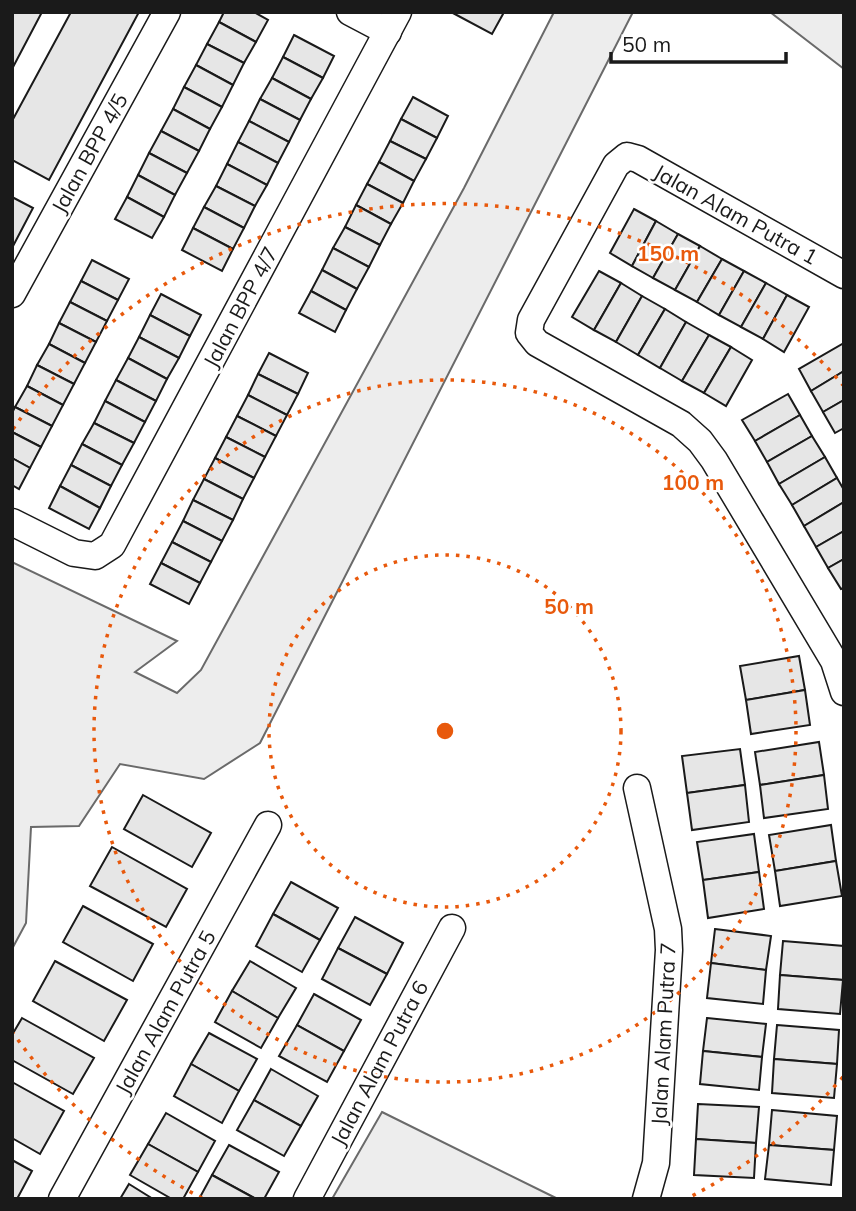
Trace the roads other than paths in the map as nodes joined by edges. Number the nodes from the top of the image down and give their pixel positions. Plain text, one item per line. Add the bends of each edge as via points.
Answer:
1 (167, 12) edge
2 (349, 12) edge
3 (393, 22) edge
4 (844, 275) edge
5 (12, 293) edge
6 (12, 522) edge
7 (844, 692) edge
8 (637, 788) dead end
9 (268, 825) dead end
10 (452, 928) dead end
11 (62, 1199) edge
12 (307, 1199) edge
13 (646, 1199) edge

1 - 5 street, Jalan BPP 4/5
2 - 3 street
3 - 6 street, Jalan BPP 4/7 via 112,545 95,556 74,552
4 - 7 street, Jalan Alam Putra 1 via 626,156 616,165 531,320 529,333 537,343 681,424 700,441 834,661
8 - 13 street, Jalan Alam Putra 7 via 669,950 656,1163
9 - 11 street, Jalan Alam Putra 5
10 - 12 street, Jalan Alam Putra 6

